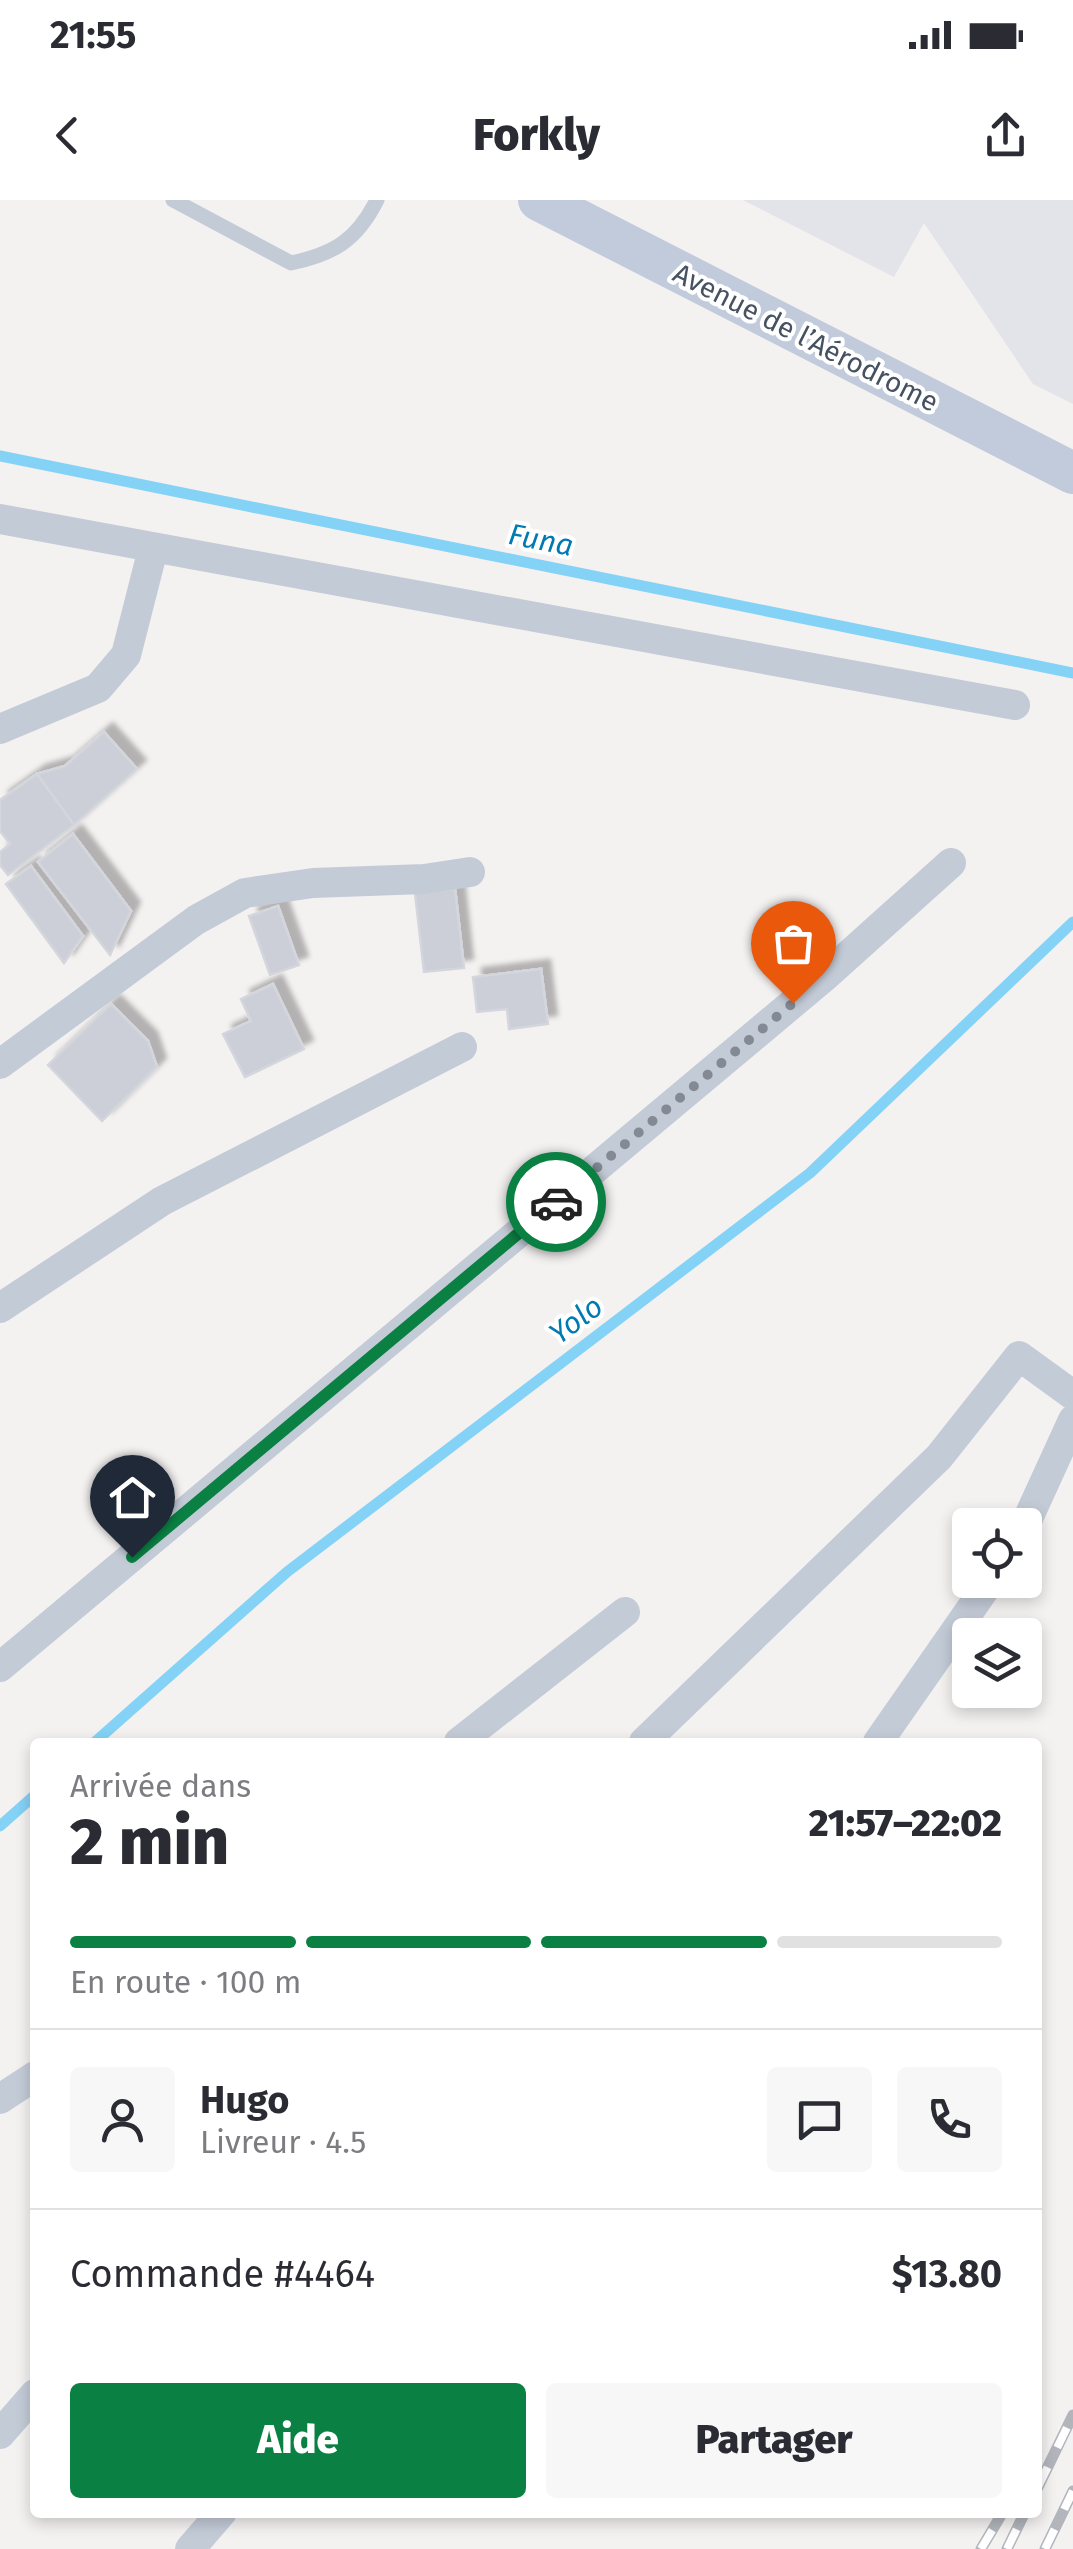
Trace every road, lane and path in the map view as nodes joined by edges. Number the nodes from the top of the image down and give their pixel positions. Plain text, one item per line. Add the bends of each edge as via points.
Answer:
1 (172, 200) edge
2 (377, 200) edge
3 (538, 200) edge
4 (1069, 480) edge
5 (0, 519) edge
6 (153, 549) junction
7 (1015, 705) dead end
8 (0, 728) edge
9 (950, 863) dead end
10 (470, 872) dead end
11 (462, 1047) dead end
12 (0, 1064) edge
13 (0, 1308) edge
14 (1073, 1394) edge
15 (1073, 1420) edge
16 (1033, 1508) edge
17 (979, 1598) edge
18 (625, 1612) dead end
19 (4, 1656) edge
20 (464, 1738) edge
21 (648, 1738) edge
22 (881, 1738) edge
23 (30, 2079) edge
24 (0, 2099) edge
25 (30, 2400) edge
26 (0, 2434) edge
27 (217, 2518) edge
28 (190, 2549) edge

1 - 2 lane via 291,263 328,255 364,225
3 - 4 main road, Avenue de l’Aérodrome
5 - 6 street
6 - 7 street
6 - 8 street via 126,655 108,677 98,688
9 - 19 street via 823,978
10 - 12 street via 245,893 196,920
11 - 13 street via 162,1201
14 - 21 street via 1019,1356 940,1456
15 - 16 street
17 - 22 street
18 - 20 street
23 - 24 street
25 - 26 street
27 - 28 street

